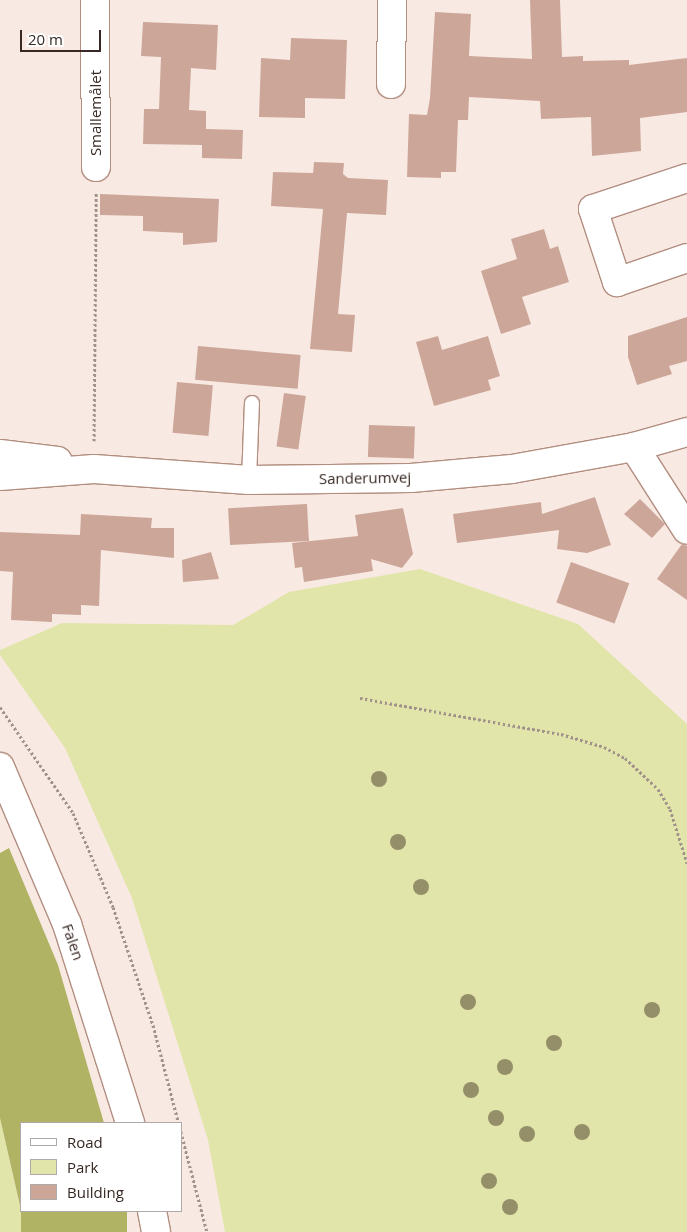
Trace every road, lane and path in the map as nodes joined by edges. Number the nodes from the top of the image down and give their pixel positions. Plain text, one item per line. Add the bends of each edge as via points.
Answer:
1 (96, 0) edge
2 (392, 0) edge
3 (391, 84) dead end
4 (96, 167) joint
5 (687, 178) edge
6 (687, 258) edge
7 (252, 403) dead end
8 (687, 432) edge
9 (634, 447) junction
10 (0, 454) edge
11 (94, 469) junction
12 (0, 476) edge
13 (249, 480) junction
14 (687, 530) edge
15 (360, 698) dead end
16 (0, 707) edge
17 (0, 767) edge
18 (687, 863) edge
19 (130, 1122) edge
20 (179, 1122) edge
21 (182, 1134) edge
22 (152, 1212) edge
23 (156, 1232) edge
24 (207, 1232) edge

1 - 4 street, Smallemålet
2 - 3 street
4 - 11 path
5 - 6 street via 593,209 617,282
7 - 13 lane
8 - 9 street, Sanderumvej
9 - 13 street, Sanderumvej via 512,469 411,478
9 - 14 street
10 - 11 street, Sanderumvej via 36,456
11 - 12 street, Sanderumvej
11 - 13 street, Sanderumvej
15 - 18 path via 561,734 604,747 625,758 658,789 670,809
16 - 20 path via 73,813 114,908 159,1043
17 - 19 street, Falen via 67,924
21 - 24 path
22 - 23 street

